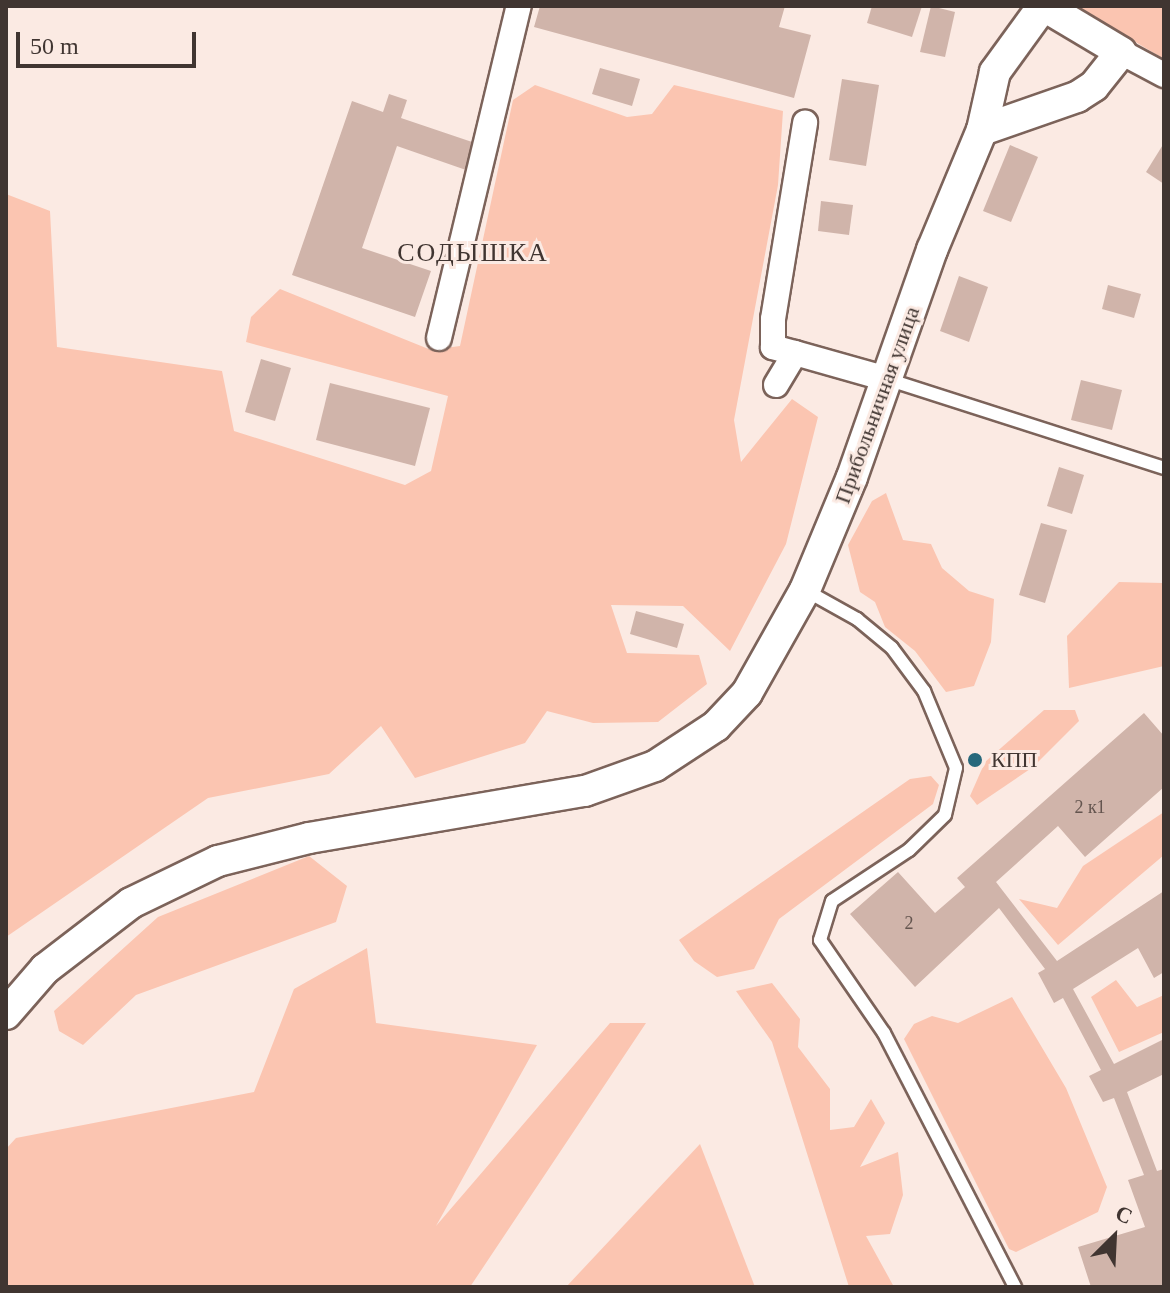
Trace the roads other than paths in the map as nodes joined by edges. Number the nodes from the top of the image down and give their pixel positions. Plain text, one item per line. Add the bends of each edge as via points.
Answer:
1 (519, 6) edge
2 (1043, 6) edge
3 (1121, 52) junction
4 (1164, 75) edge
5 (805, 123) dead end
6 (982, 130) junction
7 (439, 338) dead end
8 (795, 353) junction
9 (887, 379) junction
10 (776, 385) dead end
11 (1164, 468) edge
12 (805, 590) junction
13 (6, 1014) edge
14 (1015, 1287) edge

1 - 7 street
2 - 3 street
2 - 6 street, Прибольничная улица via 995,72
3 - 4 street
3 - 6 street via 1094,86 1077,97
5 - 8 street via 773,319 773,347
6 - 9 street, Прибольничная улица
8 - 9 street
8 - 10 street
9 - 11 lane
9 - 12 street, Прибольничная улица
12 - 13 street, Прибольничная улица via 747,693 716,726 655,766 585,791 309,838 218,861 131,903 45,969
12 - 14 lane via 857,619 892,648 924,691 956,768 945,815 909,850 832,901 820,940 884,1033

